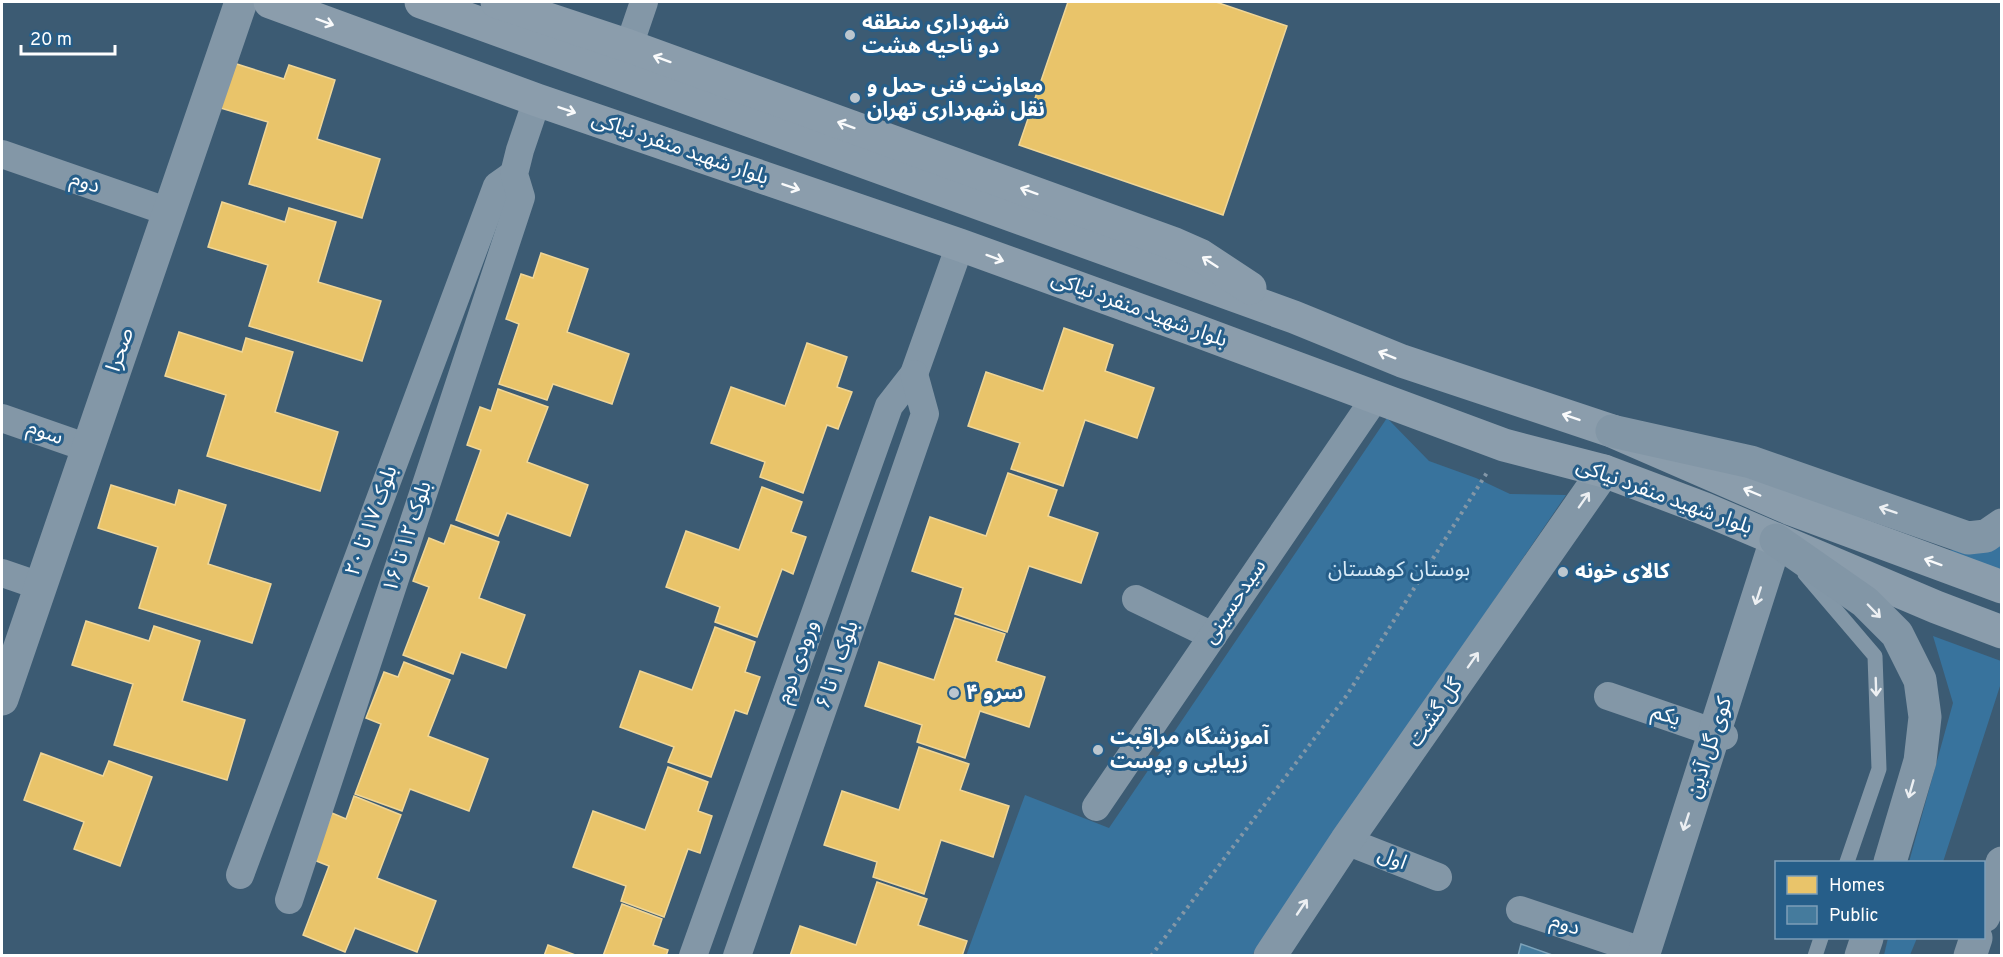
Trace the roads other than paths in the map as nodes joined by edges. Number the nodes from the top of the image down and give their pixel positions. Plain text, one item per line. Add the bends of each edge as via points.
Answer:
1 (241, 2) edge
2 (270, 2) edge
3 (421, 2) edge
4 (497, 2) edge
5 (644, 2) edge
6 (533, 7) edge
7 (629, 46) junction
8 (537, 100) junction
9 (2, 154) edge
10 (514, 174) junction
11 (169, 212) junction
12 (960, 245) junction
13 (1294, 317) junction
14 (914, 374) junction
15 (1375, 398) junction
16 (2, 418) edge
17 (1612, 431) junction
18 (87, 448) junction
19 (1604, 471) junction
20 (2001, 525) edge
21 (1776, 540) junction
22 (2, 573) edge
23 (1995, 585) edge
24 (40, 586) junction
25 (1136, 599) dead end
26 (2001, 632) edge
27 (1213, 636) junction
28 (1608, 696) dead end
29 (2, 699) edge
30 (1719, 735) junction
31 (1096, 807) dead end
32 (1346, 841) junction
33 (1847, 861) edge
34 (1890, 861) edge
35 (2001, 863) edge
36 (240, 875) dead end
37 (1438, 877) dead end
38 (289, 900) dead end
39 (1520, 910) dead end
40 (1985, 910) edge
41 (1821, 939) edge
42 (1866, 939) edge
43 (1976, 939) edge
44 (1644, 954) edge
45 (693, 956) edge
46 (737, 956) edge
47 (1270, 956) edge
48 (1815, 956) edge
49 (1861, 956) edge
50 (1970, 956) edge

1 - 11 street, صحرا
2 -> 8 main road, بلوار شهید منفرد نیاکی
3 - 13 main road, بلوار شهید منفرد نیاکی
4 - 6 main road
5 - 7 street
6 - 7 main road
13 -> 7 main road via 1200,255 1176,244
8 - 10 street
8 -> 12 main road, بلوار شهید منفرد نیاکی
9 - 11 street, دوم
10 - 36 street, بلوک ۱۷ تا ۲۰ via 497,186
10 - 38 street, بلوک ۱۲ تا ۱۶ via 521,197
11 - 18 street, صحرا
12 - 14 street, ورودی دوم
12 -> 15 main road, بلوار شهید منفرد نیاکی
17 -> 13 main road, بلوار شهید منفرد نیاکی via 1401,361
14 - 45 street, ورودی دوم via 889,406
14 - 46 street, بلوک ۱ تا ۶ via 925,414
15 - 19 main road, بلوار شهید منفرد نیاکی via 1504,445
15 - 27 street, سیدحسینی
16 - 18 street, سوم
20 -> 17 highway via 1986,536 1968,538 1751,462
23 -> 17 main road, بلوار شهید منفرد نیاکی via 1791,509
18 - 24 street, صحرا
19 - 21 main road, بلوار شهید منفرد نیاکی
32 -> 19 street, گل گشت
21 - 26 main road, بلوار شهید منفرد نیاکی
21 -> 30 street, کوی گل آذین
21 -> 33 lane via 1875,656 1879,769
21 -> 34 highway via 1865,602 1897,634 1920,680 1925,717 1920,761
22 - 24 street
24 - 29 street, صحرا
25 - 27 street
27 - 31 street, سیدحسینی
28 - 30 street, یکم
30 -> 44 street, کوی گل آذین
32 - 37 street, اول
47 -> 32 street, گل گشت
35 - 40 highway
39 - 44 street, دوم
41 - 48 lane
42 - 49 highway
43 - 50 highway

